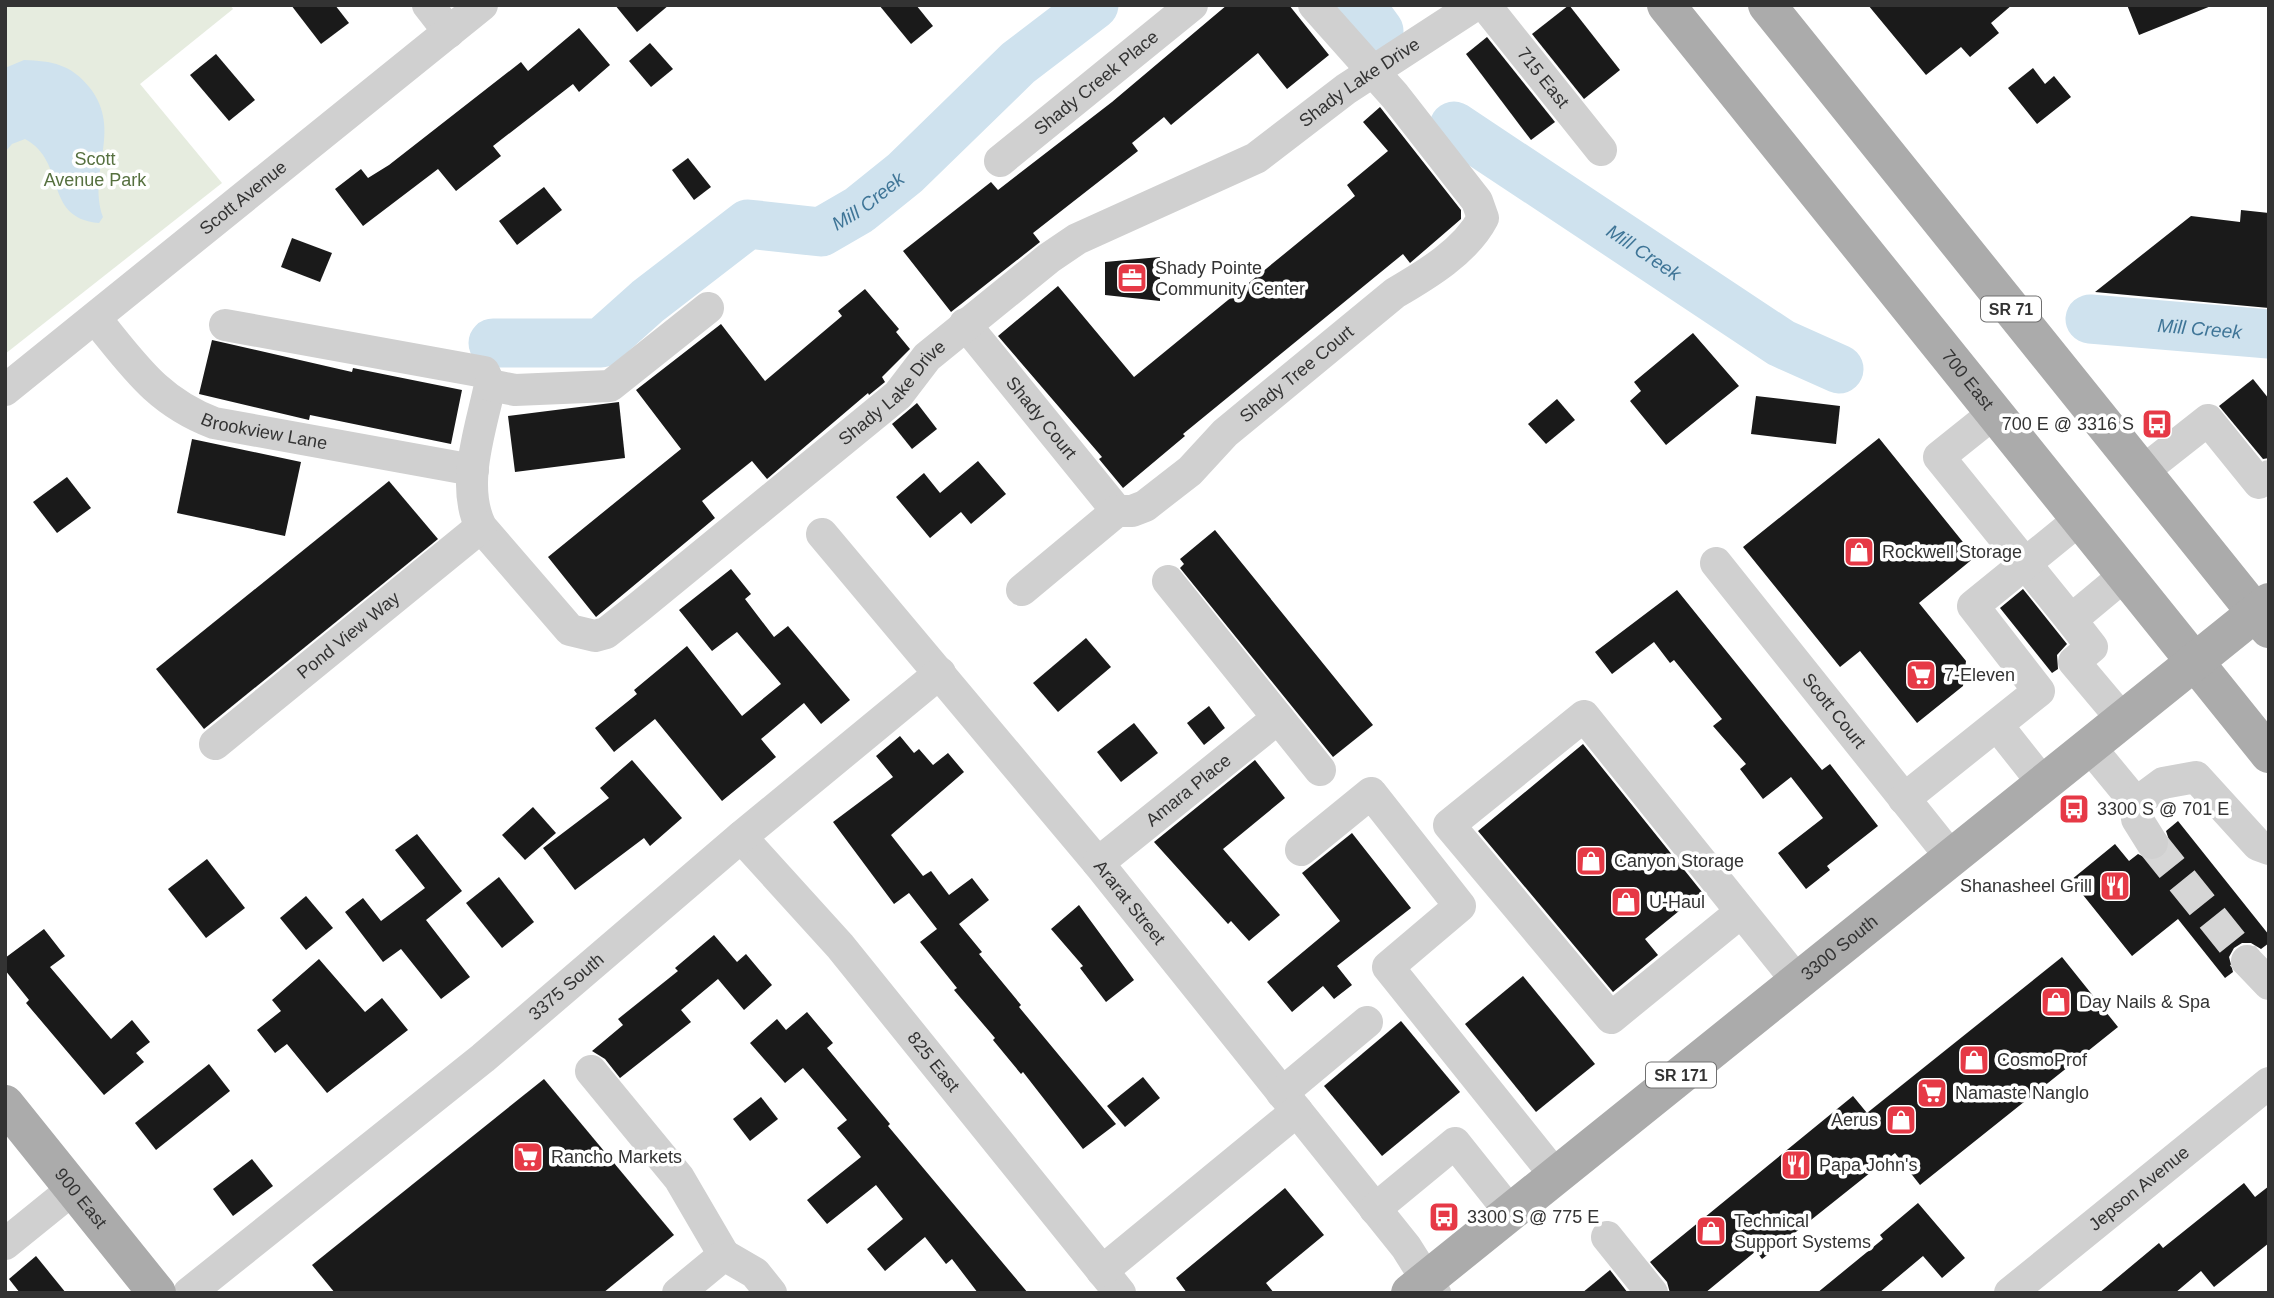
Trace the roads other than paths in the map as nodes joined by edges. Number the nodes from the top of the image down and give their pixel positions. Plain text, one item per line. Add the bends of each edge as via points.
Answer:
1 (428, 5) edge
2 (482, 5) edge
3 (1192, 5) edge
4 (1314, 5) edge
5 (1475, 5) edge
6 (1485, 5) edge
7 (1667, 5) edge
8 (1767, 5) edge
9 (449, 32) junction
10 (1372, 72) junction
11 (1601, 150) dead end
12 (1000, 161) dead end
13 (708, 308) dead end
14 (95, 318) junction
15 (965, 324) junction
16 (225, 325) dead end
17 (487, 379) junction
18 (5, 390) edge
19 (1994, 412) junction
20 (473, 470) junction
21 (2142, 472) junction
22 (2269, 476) edge
23 (1111, 517) junction
24 (2080, 519) junction
25 (481, 527) junction
26 (822, 534) dead end
27 (1716, 563) dead end
28 (2025, 565) junction
29 (2125, 575) junction
30 (1168, 581) dead end
31 (1022, 590) dead end
32 (2264, 614) edge
33 (2071, 620) junction
34 (2194, 661) junction
35 (2074, 662) junction
36 (940, 673) junction
37 (2039, 691) junction
38 (1279, 718) junction
39 (2122, 719) junction
40 (1997, 725) junction
41 (215, 744) dead end
42 (2088, 746) junction
43 (2269, 754) edge
44 (1320, 770) dead end
45 (2043, 783) junction
46 (1904, 799) junction
47 (2136, 803) junction
48 (741, 837) junction
49 (2152, 843) tunnel mouth
50 (2269, 849) edge
51 (1301, 850) dead end
52 (1951, 857) junction
53 (1098, 863) junction
54 (1741, 912) junction
55 (2247, 961) tunnel mouth
56 (1798, 982) junction
57 (2269, 984) edge
58 (1367, 1023) dead end
59 (591, 1071) dead end
60 (2269, 1083) edge
61 (1289, 1102) junction
62 (5, 1104) edge
63 (1555, 1175) junction
64 (73, 1189) junction
65 (1376, 1209) junction
66 (1510, 1212) junction
67 (1607, 1237) dead end
68 (5, 1244) edge
69 (724, 1255) junction
70 (1111, 1282) edge
71 (1424, 1289) edge
72 (157, 1293) edge
73 (189, 1293) edge
74 (678, 1293) edge
75 (771, 1293) edge
76 (1652, 1293) edge
77 (2010, 1293) edge

1 - 9 street
2 - 9 street, Scott Avenue
3 - 12 street, Shady Creek Place
4 - 10 street
5 - 10 street, Shady Lake Drive
6 - 11 street, 715 East
7 - 19 main road, 700 East
8 - 21 main road, SR 71
9 - 14 street, Scott Avenue
10 - 15 street, Shady Lake Drive via 1256,158 1077,240
10 - 23 street, Shady Tree Court via 1477,201 1483,218 1465,241 1425,275 1395,293 1225,433 1190,471 1145,506
13 - 17 street via 610,386 515,390
14 - 18 street, Scott Avenue
14 - 20 street, Brookview Lane via 161,396 193,415 214,423
15 - 23 street, Shady Court
15 - 25 street, Shady Lake Drive via 928,357 898,395 606,633 595,636 570,630
16 - 17 street
17 - 20 street, Shady Lake Drive
19 - 24 main road, 700 East
19 - 28 street via 1939,457
20 - 25 street, Shady Lake Drive via 474,513
21 - 22 street via 2208,420 2259,483
21 - 32 main road, SR 71
23 - 31 street
24 - 28 street
24 - 29 main road, 700 East
25 - 41 street, Pond View Way
26 - 36 street, Ararat Street
27 - 46 street, Scott Court
28 - 33 street
28 - 37 street via 1973,606
29 - 33 street
29 - 34 main road, 700 East
30 - 38 street
32 - 34 main road, 3300 South / SR 171
33 - 35 street via 2092,647
34 - 39 main road, 3300 South / SR 171
34 - 43 main road, 700 East
35 - 37 street
35 - 39 street
36 - 48 street, 3375 South
36 - 53 street, Ararat Street
37 - 40 street
38 - 44 street
38 - 53 street, Amara Place
39 - 42 main road, 3300 South / SR 171
40 - 45 street
40 - 46 street
42 - 45 main road, 3300 South / SR 171
42 - 47 street
45 - 52 main road, 3300 South / SR 171
46 - 52 street, Scott Court
47 - 49 street via 2137,819
47 - 50 street via 2163,783 2196,777 2258,845
48 - 70 street, 825 East via 840,946
48 - 73 street, 3375 South via 483,1058
51 - 63 street via 1371,793 1452,895 1460,906 1388,967
52 - 56 main road, 3300 South / SR 171
53 - 61 street, Ararat Street
54 - 54 street via 1584,716 1449,825 1611,1018
54 - 56 street
55 - 57 street
56 - 63 main road, 3300 South / SR 171
58 - 61 street
59 - 69 street via 679,1178
60 - 77 street, Jepson Avenue
61 - 65 street, Ararat Street
61 - 70 street
62 - 64 main road, 900 East
63 - 66 main road, 3300 South / SR 171
64 - 68 street
64 - 72 main road, 900 East
65 - 66 street via 1455,1143
65 - 71 street, Ararat Street via 1406,1247
66 - 71 main road, 3300 South / SR 171
67 - 76 street
69 - 74 street
69 - 75 street via 755,1273

